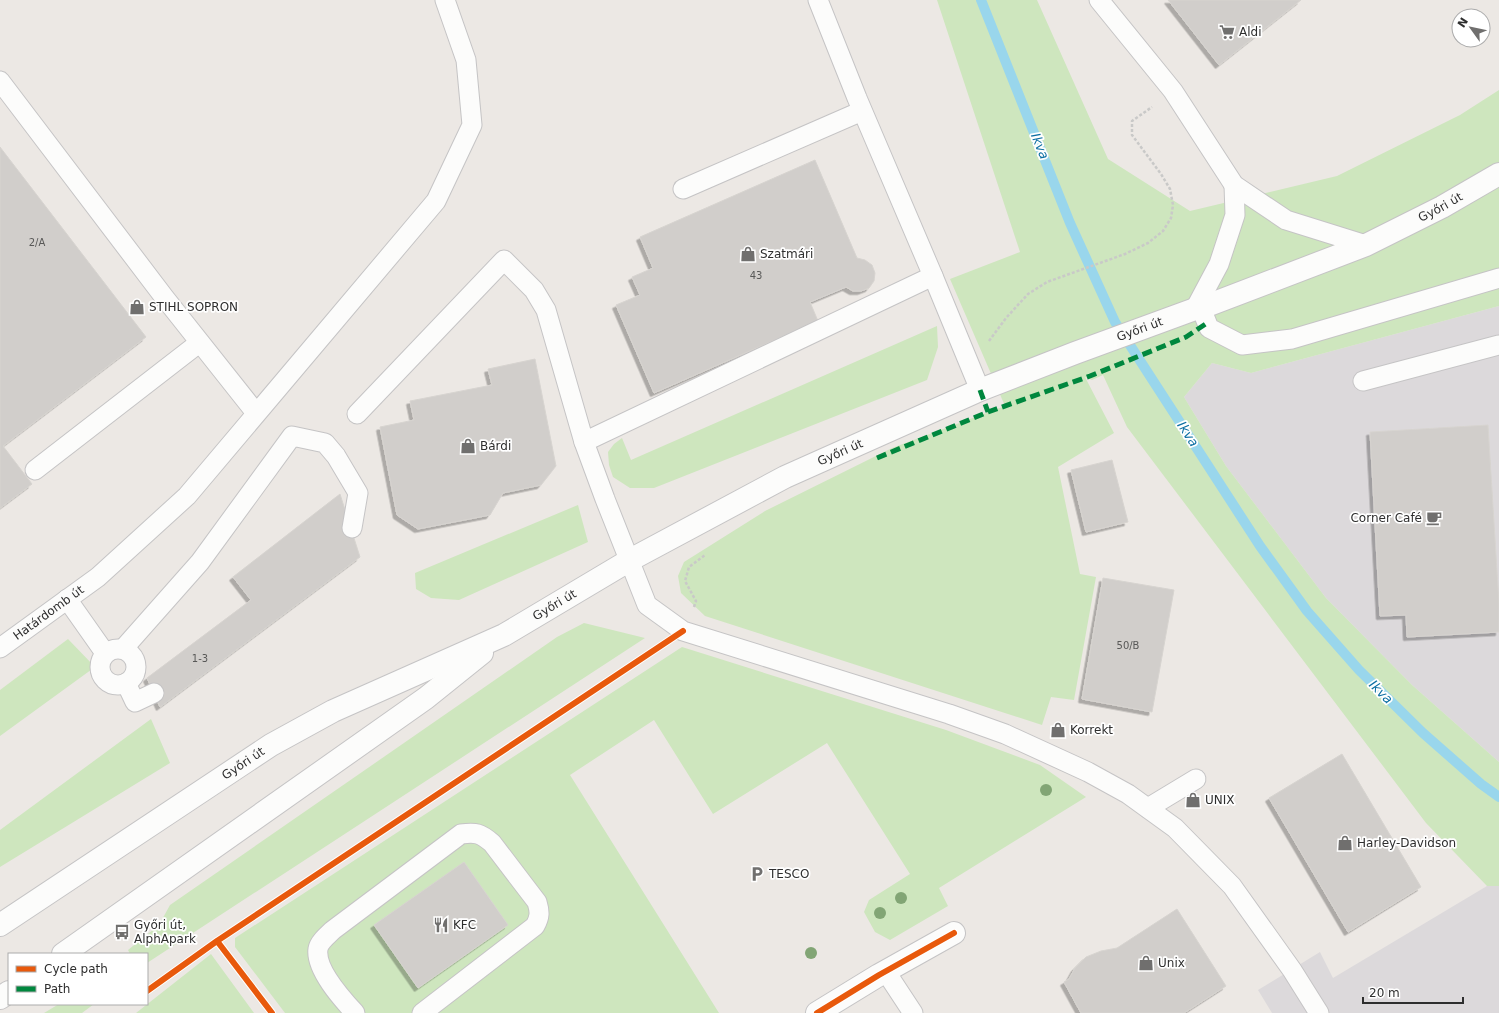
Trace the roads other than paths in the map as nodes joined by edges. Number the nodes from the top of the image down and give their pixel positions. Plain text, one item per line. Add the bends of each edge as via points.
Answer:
1 (445, 0) edge
2 (818, 0) edge
3 (1099, 0) edge
4 (0, 81) edge
5 (862, 111) junction
6 (1499, 174) edge
7 (1234, 185) junction
8 (683, 189) dead end
9 (1366, 244) junction
10 (932, 276) junction
11 (1499, 278) edge
12 (1198, 308) junction
13 (199, 343) junction
14 (1499, 346) edge
15 (1363, 381) dead end
16 (980, 390) junction
17 (256, 413) junction
18 (358, 414) dead end
19 (584, 442) junction
20 (35, 470) dead end
21 (352, 528) dead end
22 (630, 560) junction
23 (67, 600) junction
24 (504, 635) junction
25 (0, 648) edge
26 (114, 651) junction
27 (126, 683) junction
28 (154, 694) dead end
29 (1196, 779) dead end
30 (1148, 808) junction
31 (0, 925) edge
32 (954, 933) dead end
33 (64, 953) edge
34 (886, 972) junction
35 (355, 1013) edge
36 (422, 1013) edge
37 (817, 1013) edge
38 (913, 1013) edge
39 (1319, 1013) edge

1 - 17 lane, Határdomb út via 466,60 472,125 436,201
2 - 5 lane
3 - 7 lane via 1174,92
4 - 13 lane
5 - 8 lane
5 - 10 lane
6 - 9 main road, Győri út via 1442,207
7 - 9 lane via 1286,220
7 - 12 lane via 1235,216 1219,264
9 - 12 main road, Győri út
10 - 16 lane
10 - 19 lane
11 - 12 lane via 1292,339 1242,345 1209,328
12 - 16 main road, Győri út via 1075,352
13 - 17 lane
13 - 20 lane
14 - 15 lane
16 - 22 main road, Győri út via 785,477
17 - 23 lane, Határdomb út via 187,496 98,578
18 - 19 lane via 504,260 534,290 546,310
19 - 22 lane
21 - 26 lane via 358,493 336,456 325,443 292,436 200,562
22 - 24 main road, Győri út
22 - 30 lane via 647,604 683,631 1005,734 1088,772
23 - 25 lane, Határdomb út
23 - 26 lane
24 - 31 main road, Győri út via 333,711 271,745
24 - 33 main road, Győri út via 426,698
26 - 27 lane via 129,652 136,662 135,674
26 - 27 lane via 100,663 101,674 108,682 120,685
27 - 28 lane via 134,702
29 - 30 lane
30 - 39 lane via 1175,828 1232,886 1292,970
32 - 34 main road
34 - 37 main road
34 - 38 lane
35 - 36 lane via 333,987 318,959 318,948 324,938 461,834 473,832 483,835 537,902 540,918 535,926

